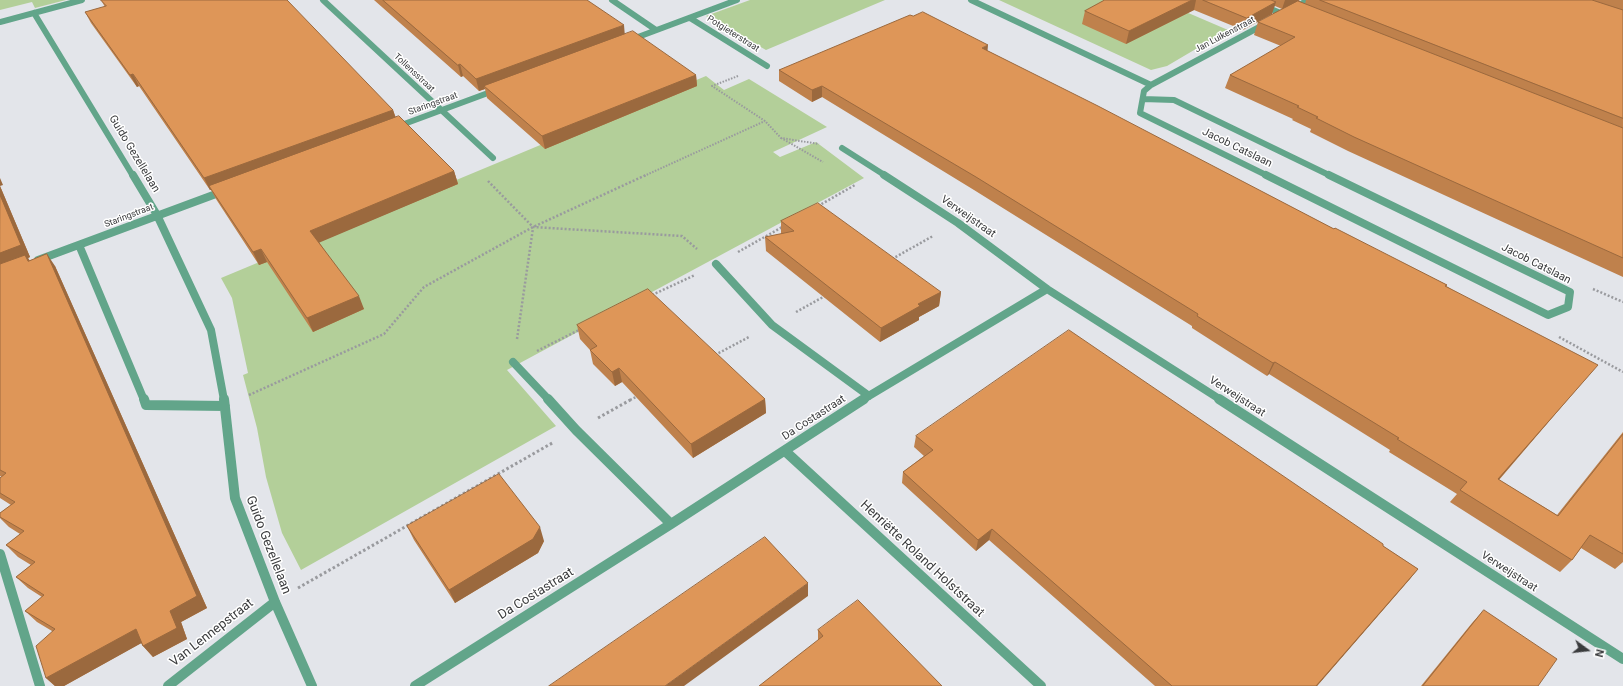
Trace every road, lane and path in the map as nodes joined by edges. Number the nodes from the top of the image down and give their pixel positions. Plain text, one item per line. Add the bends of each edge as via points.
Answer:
1 (82, 0) edge
2 (323, 0) edge
3 (612, 0) edge
4 (737, 0) edge
5 (971, 0) edge
6 (1249, 0) edge
7 (1308, 0) edge
8 (1293, 8) junction
9 (1301, 11) edge
10 (34, 12) junction
11 (1283, 14) junction
12 (690, 18) junction
13 (1276, 18) edge
14 (1269, 21) edge
15 (0, 22) edge
16 (656, 30) junction
17 (626, 41) edge
18 (767, 66) joint
19 (1151, 86) junction
20 (500, 88) edge
21 (1144, 99) junction
22 (441, 110) junction
23 (765, 121) junction
24 (389, 130) edge
25 (842, 148) joint
26 (493, 158) joint
27 (232, 188) edge
28 (157, 216) junction
29 (958, 223) junction
30 (533, 227) junction
31 (79, 245) junction
32 (889, 260) edge
33 (29, 264) edge
34 (716, 264) joint
35 (1047, 289) junction
36 (1570, 292) junction
37 (827, 294) edge
38 (1623, 302) edge
39 (1548, 315) junction
40 (772, 325) junction
41 (709, 358) edge
42 (513, 362) joint
43 (1623, 372) edge
44 (639, 396) edge
45 (869, 396) junction
46 (225, 406) junction
47 (576, 430) junction
48 (785, 451) junction
49 (672, 524) junction
50 (0, 554) edge
51 (275, 602) junction
52 (1623, 659) edge
53 (40, 686) edge
54 (168, 686) edge
55 (312, 686) edge
56 (415, 686) edge
57 (1041, 686) edge

1 - 10 street
2 - 22 street, Tollensstraat
3 - 16 street
4 - 12 street
5 - 19 street
6 - 11 street
7 - 8 street
8 - 9 street
8 - 11 street
10 - 15 street
10 - 28 street, Guido Gezellelaan
11 - 13 street
12 - 16 street
12 - 18 street, Potgieterstraat
14 - 19 street, Jan Luikenstraat
16 - 17 street
18 - 23 path via 712,86
19 - 21 street via 1144,92
20 - 22 street, Staringstraat
21 - 36 street, Jacob Catslaan via 1174,100
21 - 39 street, Jacob Catslaan via 1140,113
22 - 24 street, Staringstraat
22 - 26 street, Tollensstraat
23 - 25 path via 781,138
23 - 30 path
25 - 29 street, Verweijstraat
26 - 30 path via 482,176
27 - 28 street, Staringstraat
28 - 31 street, Staringstraat
28 - 46 street, Guido Gezellelaan via 211,330
29 - 32 path
29 - 35 street, Verweijstraat
30 - 34 path via 682,236
30 - 42 path
30 - 46 path via 424,286 384,334
31 - 33 street, Staringstraat
31 - 46 street via 146,405
34 - 40 street, Da Costastraat
35 - 45 street, Da Costastraat
35 - 52 street, Verweijstraat
36 - 38 path via 1591,288
36 - 39 street, Jacob Catslaan via 1568,307
37 - 40 path
39 - 43 path via 1550,332
40 - 41 path
40 - 45 street, Da Costastraat
42 - 47 street
44 - 47 path
45 - 48 street, Da Costastraat
46 - 51 street, Guido Gezellelaan via 235,498
47 - 49 street
47 - 51 path
48 - 49 street, Da Costastraat
48 - 57 street, Henriëtte Roland Holststraat
49 - 56 street, Da Costastraat
50 - 53 street
51 - 54 street, Van Lennepstraat
51 - 55 street, Guido Gezellelaan

